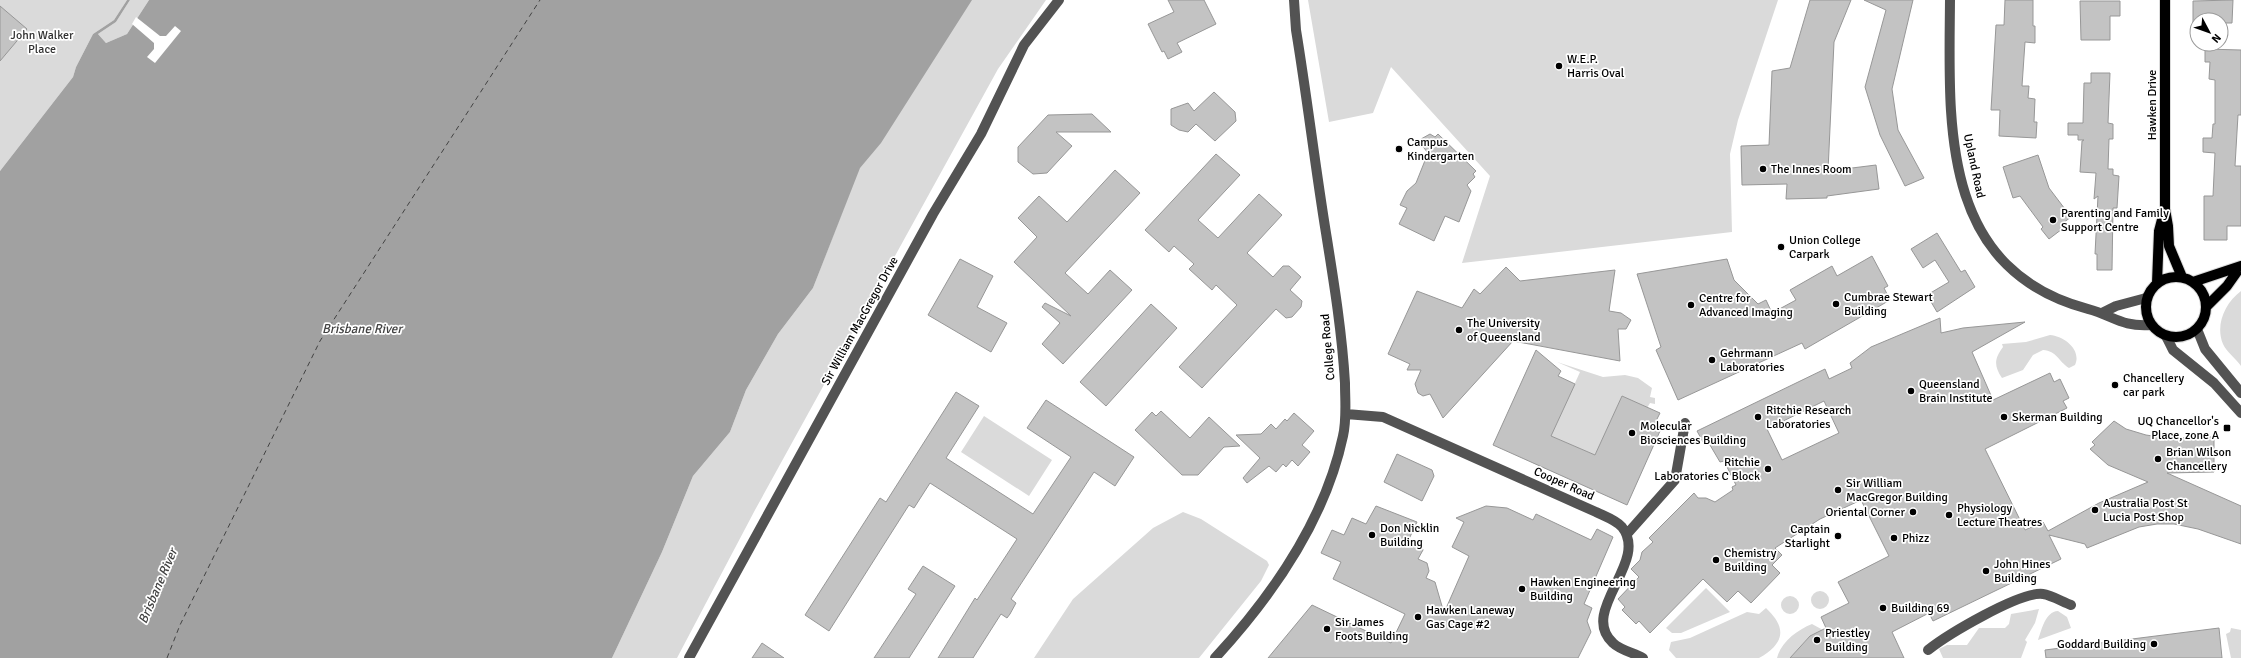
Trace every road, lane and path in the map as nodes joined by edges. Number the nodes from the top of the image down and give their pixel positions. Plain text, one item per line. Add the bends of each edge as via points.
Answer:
1 (1059, 0) edge
2 (1294, 0) edge
3 (1950, 0) edge
4 (2165, 0) edge
5 (2165, 209) junction
6 (2241, 266) edge
7 (2182, 277) junction
8 (2194, 282) junction
9 (2156, 283) junction
10 (2146, 298) junction
11 (2206, 307) junction
12 (2102, 313) junction
13 (2151, 325) junction
14 (2197, 329) junction
15 (2166, 336) junction
16 (2241, 393) edge
17 (2241, 413) edge
18 (1346, 414) junction
19 (1685, 423) dead end
20 (1627, 534) junction
21 (2071, 606) dead end
22 (1928, 650) dead end
23 (689, 658) edge
24 (1216, 658) edge
25 (1643, 658) edge

1 - 23 street, Sir William MacGregor Drive via 1024,45 981,134 933,214
2 - 18 street, College Road via 1296,30 1343,348
3 - 12 street, Upland Road via 1952,126 1966,199 1980,232 2004,262 2029,283 2068,304
4 - 5 main road, Hawken Drive
5 - 7 main road, Hawken Drive via 2169,246
5 - 9 main road, Hawken Drive via 2159,231
6 - 8 main road
6 - 11 main road via 2227,286
7 - 8 main road
7 - 9 main road
8 - 11 main road via 2205,298
9 - 10 main road
10 - 12 street via 2116,306
10 - 13 main road via 2146,317
11 - 14 main road via 2202,323
12 - 13 street, Upland Road via 2120,322 2137,326
13 - 15 main road
14 - 15 main road via 2182,337
14 - 16 street via 2205,349
15 - 17 street via 2174,350 2214,383
18 - 20 street, Cooper Road via 1382,417 1596,512 1621,526
18 - 24 street, College Road via 1336,468 1294,555 1248,623
19 - 20 street via 1675,480
20 - 25 street via 1629,551 1606,607 1603,624 1615,645
21 - 22 street via 2042,594 2023,597 1959,628

